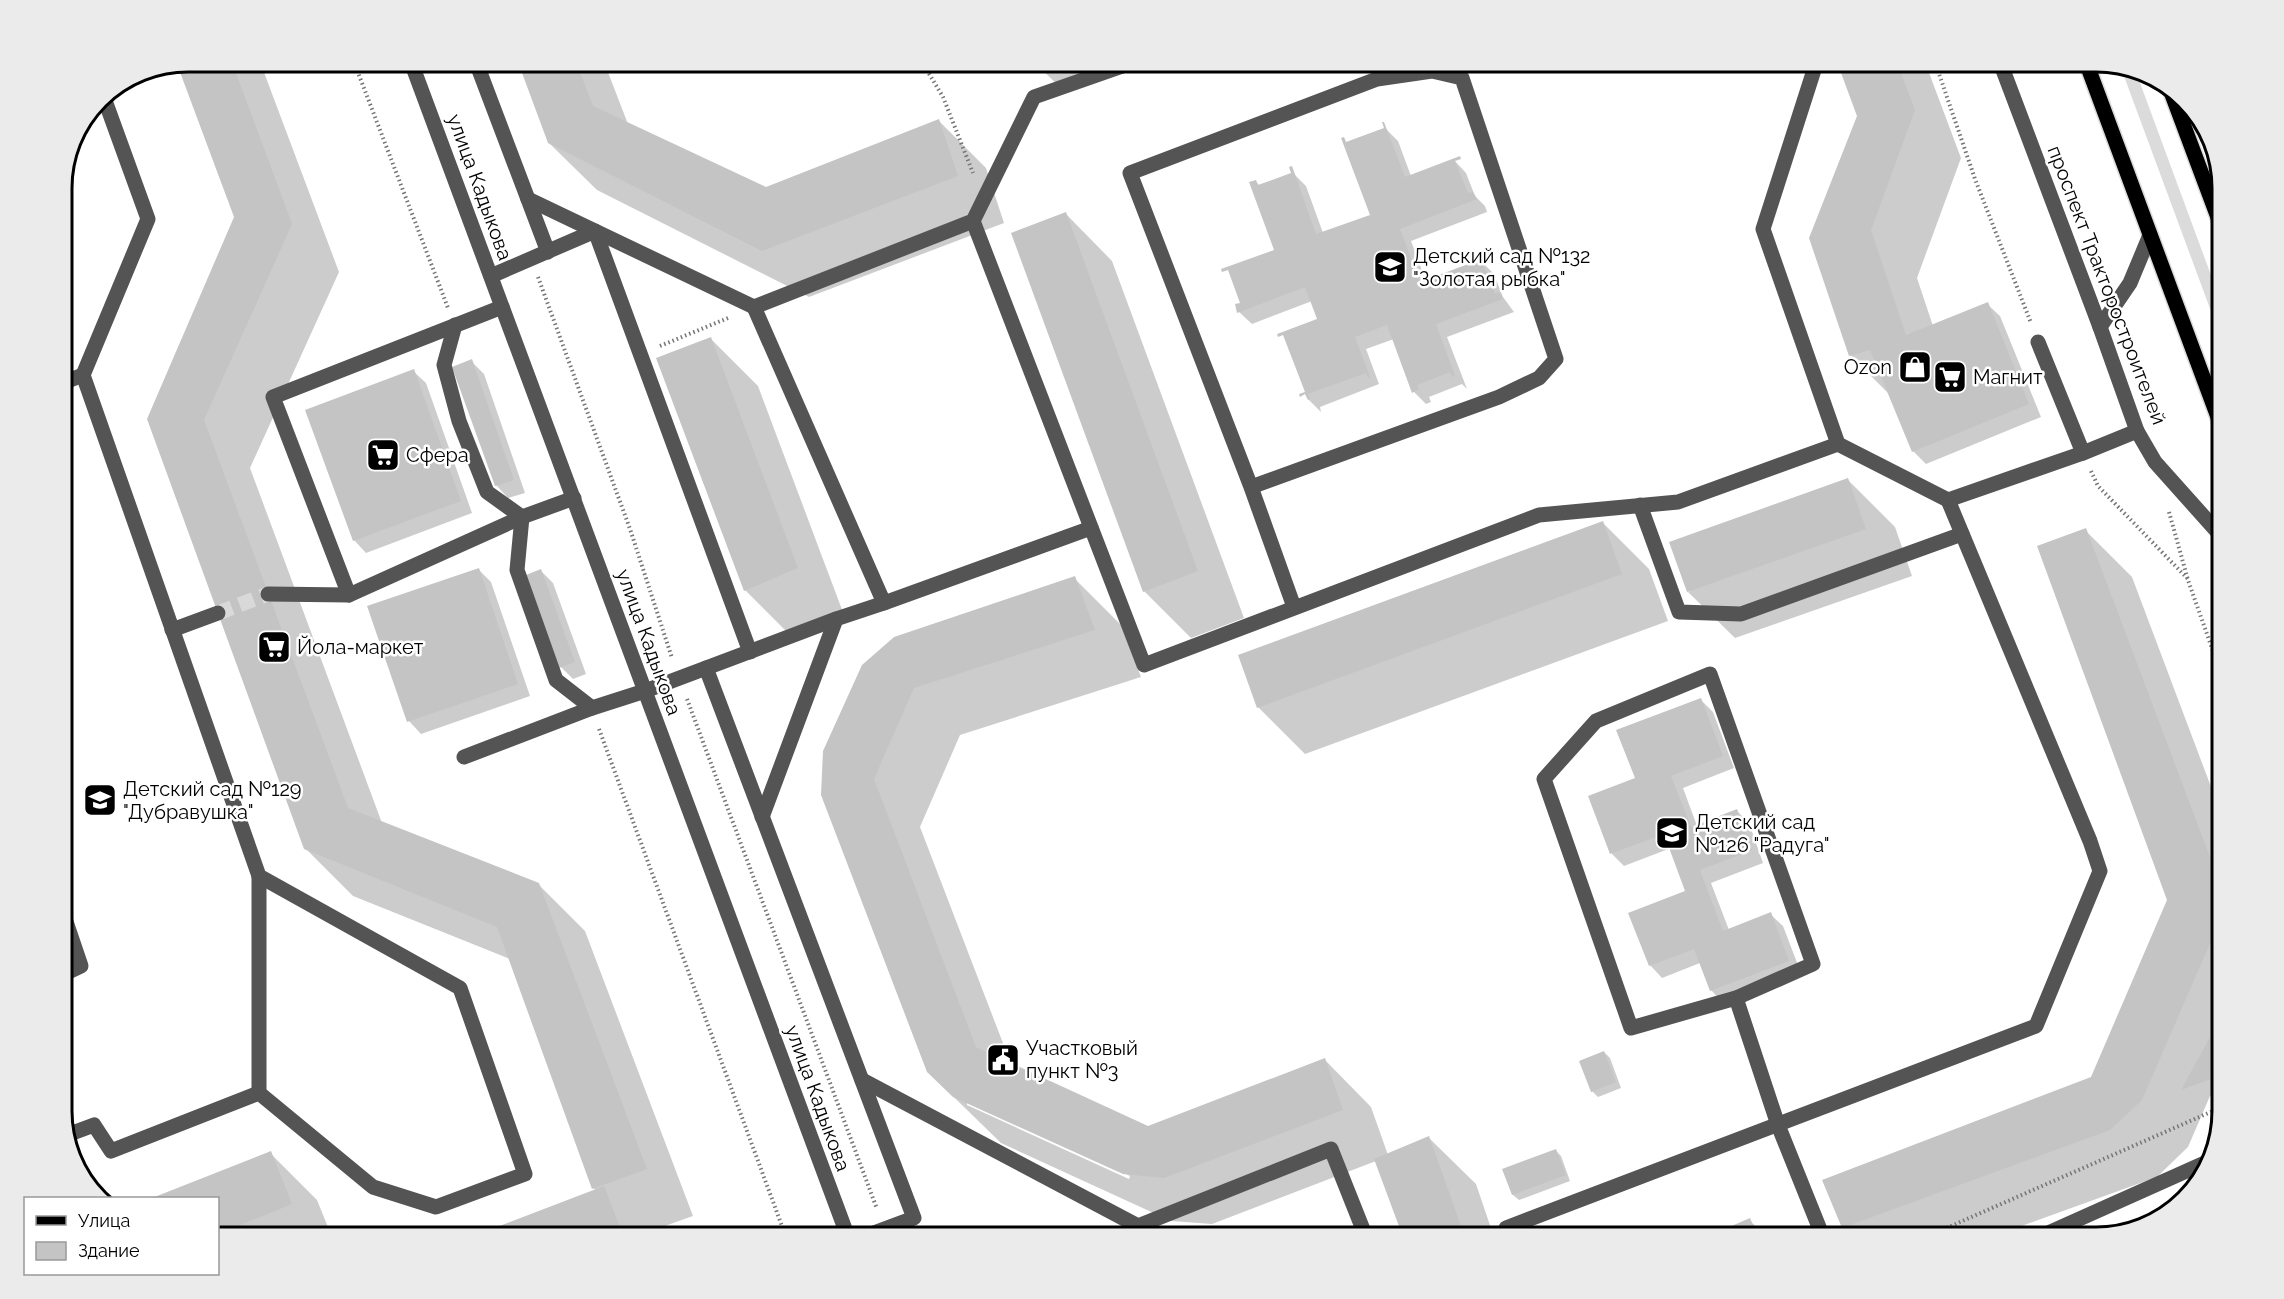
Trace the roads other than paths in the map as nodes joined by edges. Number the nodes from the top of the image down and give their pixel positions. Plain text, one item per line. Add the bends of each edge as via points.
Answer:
1 (415, 72) edge
2 (480, 72) edge
3 (1105, 72) edge
4 (1425, 72) edge
5 (1436, 72) edge
6 (1813, 72) edge
7 (2004, 72) edge
8 (2090, 72) edge
9 (2176, 104) edge
10 (107, 105) edge
11 (528, 199) junction
12 (2212, 201) edge
13 (973, 221) junction
14 (595, 231) junction
15 (2150, 235) junction
16 (548, 252) junction
17 (491, 276) junction
18 (502, 307) junction
19 (754, 307) junction
20 (455, 325) junction
21 (2100, 327) junction
22 (2038, 342) road end
23 (83, 375) junction
24 (72, 379) edge
25 (2212, 402) edge
26 (2137, 431) junction
27 (1838, 444) junction
28 (2083, 453) junction
29 (1251, 487) junction
30 (574, 498) junction
31 (1948, 500) junction
32 (1640, 505) junction
33 (522, 518) junction
34 (2212, 526) edge
35 (1091, 528) junction
36 (1962, 534) junction
37 (268, 594) tunnel mouth
38 (349, 595) junction
39 (884, 603) junction
40 (1294, 607) junction
41 (218, 613) tunnel mouth
42 (836, 620) junction
43 (172, 630) junction
44 (750, 652) junction
45 (706, 668) junction
46 (645, 691) junction
47 (592, 708) junction
48 (464, 758) dead end
49 (762, 817) junction
50 (259, 876) junction
51 (72, 939) edge
52 (72, 970) edge
53 (1736, 998) junction
54 (862, 1080) junction
55 (259, 1093) junction
56 (1778, 1125) junction
57 (74, 1132) edge
58 (2198, 1166) edge
59 (844, 1227) edge
60 (892, 1227) edge
61 (1362, 1227) edge
62 (1509, 1227) edge
63 (1818, 1227) edge
64 (2063, 1227) edge

1 - 17 street, улица Кадыкова
2 - 11 street
3 - 13 street via 1034,97
4 - 29 street via 1377,79 1130,173
5 - 29 street via 1462,78 1556,360 1539,378 1499,397
6 - 27 street via 1763,229
7 - 21 street, проспект Тракторостроителей
8 - 15 main road
9 - 12 main road
10 - 23 street via 148,219
11 - 14 street
11 - 16 street
13 - 19 street
13 - 35 street
14 - 16 street
14 - 19 street
14 - 44 street
15 - 21 street via 2130,283
15 - 25 main road
16 - 17 street
17 - 18 street, улица Кадыкова
18 - 20 street
18 - 30 street, улица Кадыкова
19 - 39 street
20 - 33 street via 444,365 459,421 487,492
20 - 38 street via 273,397
21 - 26 street, проспект Тракторостроителей
22 - 28 street
23 - 24 street
23 - 43 street
26 - 28 street
26 - 34 street, проспект Тракторостроителей via 2155,462
27 - 31 street
27 - 32 street via 1678,502
28 - 31 street
29 - 40 street
30 - 33 street
30 - 46 street, улица Кадыкова
31 - 36 street
32 - 36 street via 1679,612 1742,614
32 - 40 street via 1539,515
33 - 38 street
33 - 47 street via 517,570 556,680
35 - 39 street
35 - 40 street via 1144,665
36 - 56 street via 2100,871 2036,1026
37 - 38 street
39 - 42 street
41 - 43 street
42 - 44 street
42 - 49 street
43 - 50 street
44 - 45 street
45 - 46 street
45 - 49 street
46 - 47 street
46 - 59 street, улица Кадыкова
47 - 48 street
49 - 54 street
50 - 55 street
50 - 55 street via 460,987 525,1174 436,1207 373,1187
51 - 52 street via 81,966
53 - 53 street via 1813,964 1710,674 1596,721 1544,778 1631,1028
53 - 56 street
54 - 60 street via 915,1218
54 - 61 street via 1138,1226 1331,1149
55 - 57 street via 111,1150 94,1125
56 - 62 street
56 - 63 street
58 - 64 street

